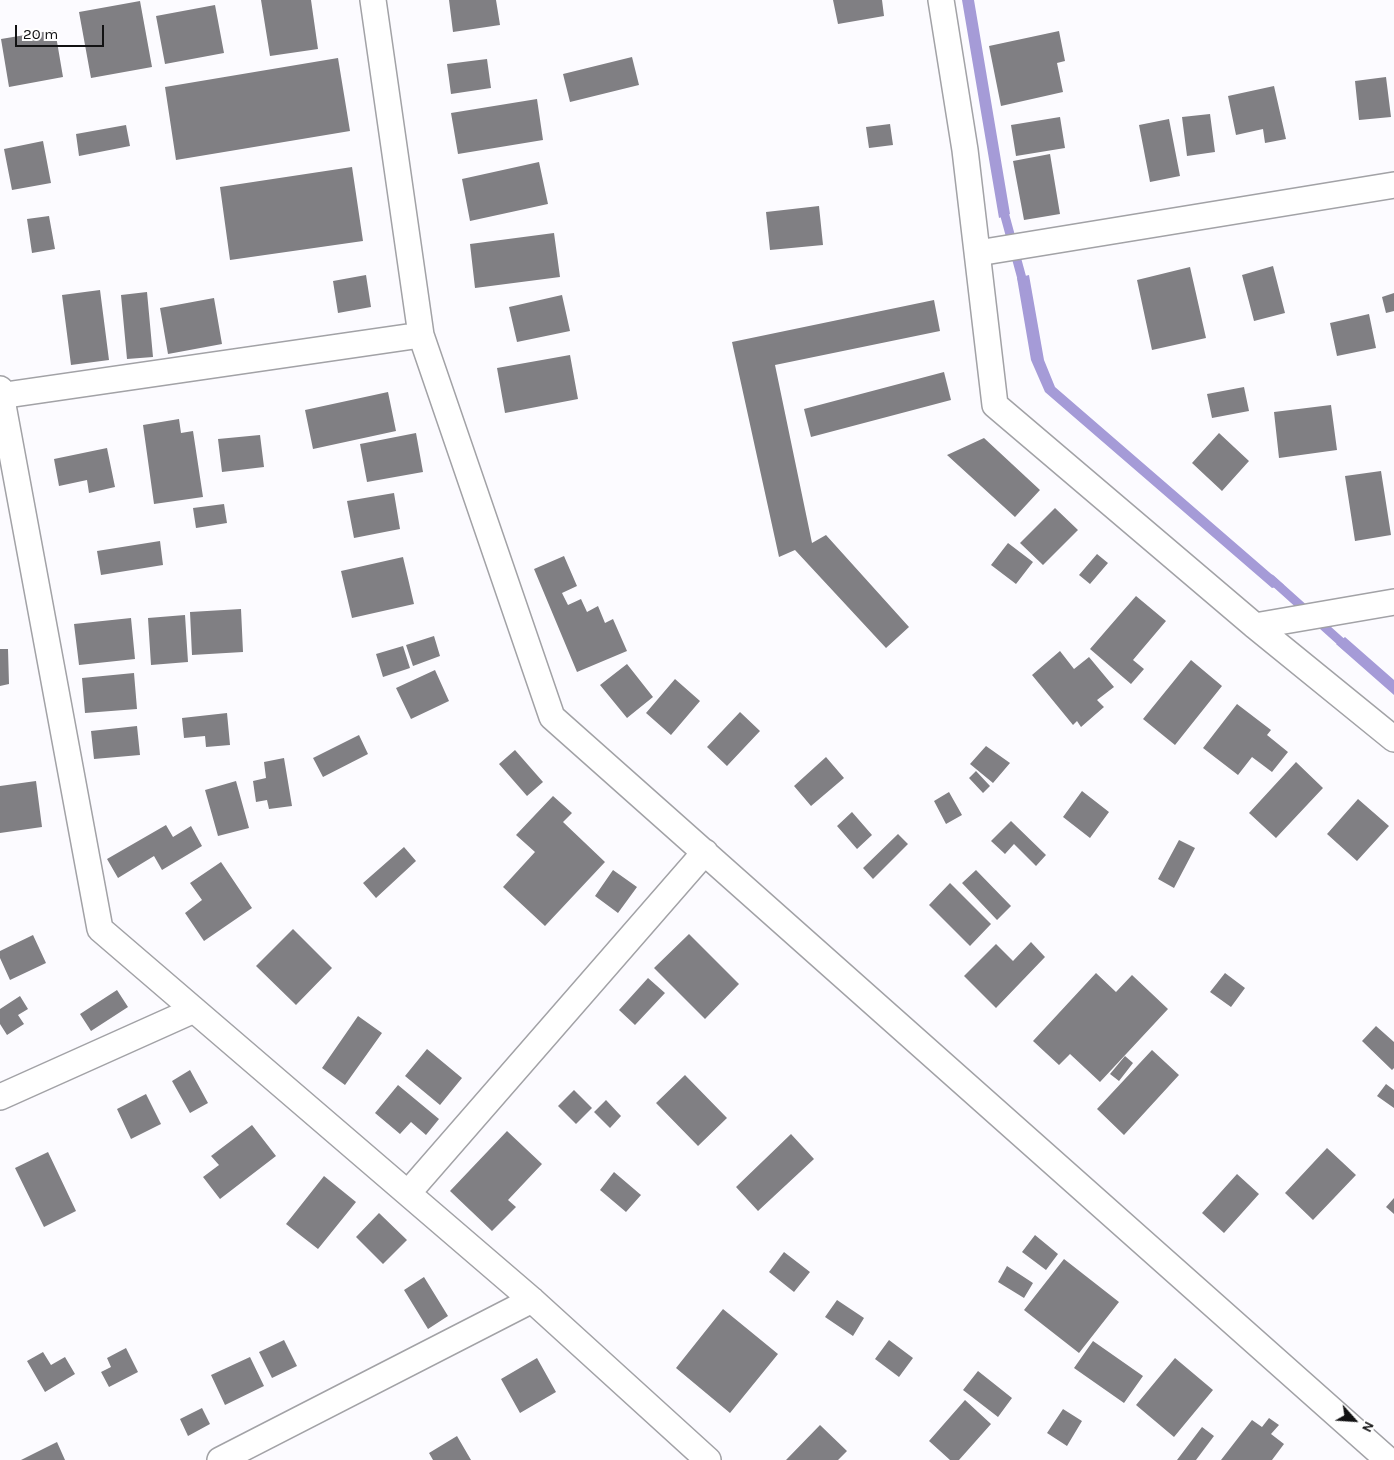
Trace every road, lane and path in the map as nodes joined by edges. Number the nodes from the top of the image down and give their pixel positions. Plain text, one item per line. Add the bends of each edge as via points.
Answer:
1 (372, 0) edge
2 (941, 0) edge
3 (1394, 185) edge
4 (978, 253) junction
5 (421, 335) junction
6 (0, 394) edge
7 (1394, 602) edge
8 (1255, 626) junction
9 (1394, 739) edge
10 (704, 852) junction
11 (194, 1010) junction
12 (0, 1097) edge
13 (408, 1193) junction
14 (532, 1300) junction
15 (220, 1460) edge
16 (708, 1460) edge
17 (1388, 1460) edge

1 - 5 street
2 - 4 street
3 - 4 street
4 - 8 street via 995,405
5 - 6 street
5 - 10 street via 552,717
6 - 11 street via 100,929
7 - 8 street
8 - 9 street
10 - 13 street
10 - 17 street
11 - 12 street
11 - 13 street
13 - 14 street
14 - 15 street
14 - 16 street

